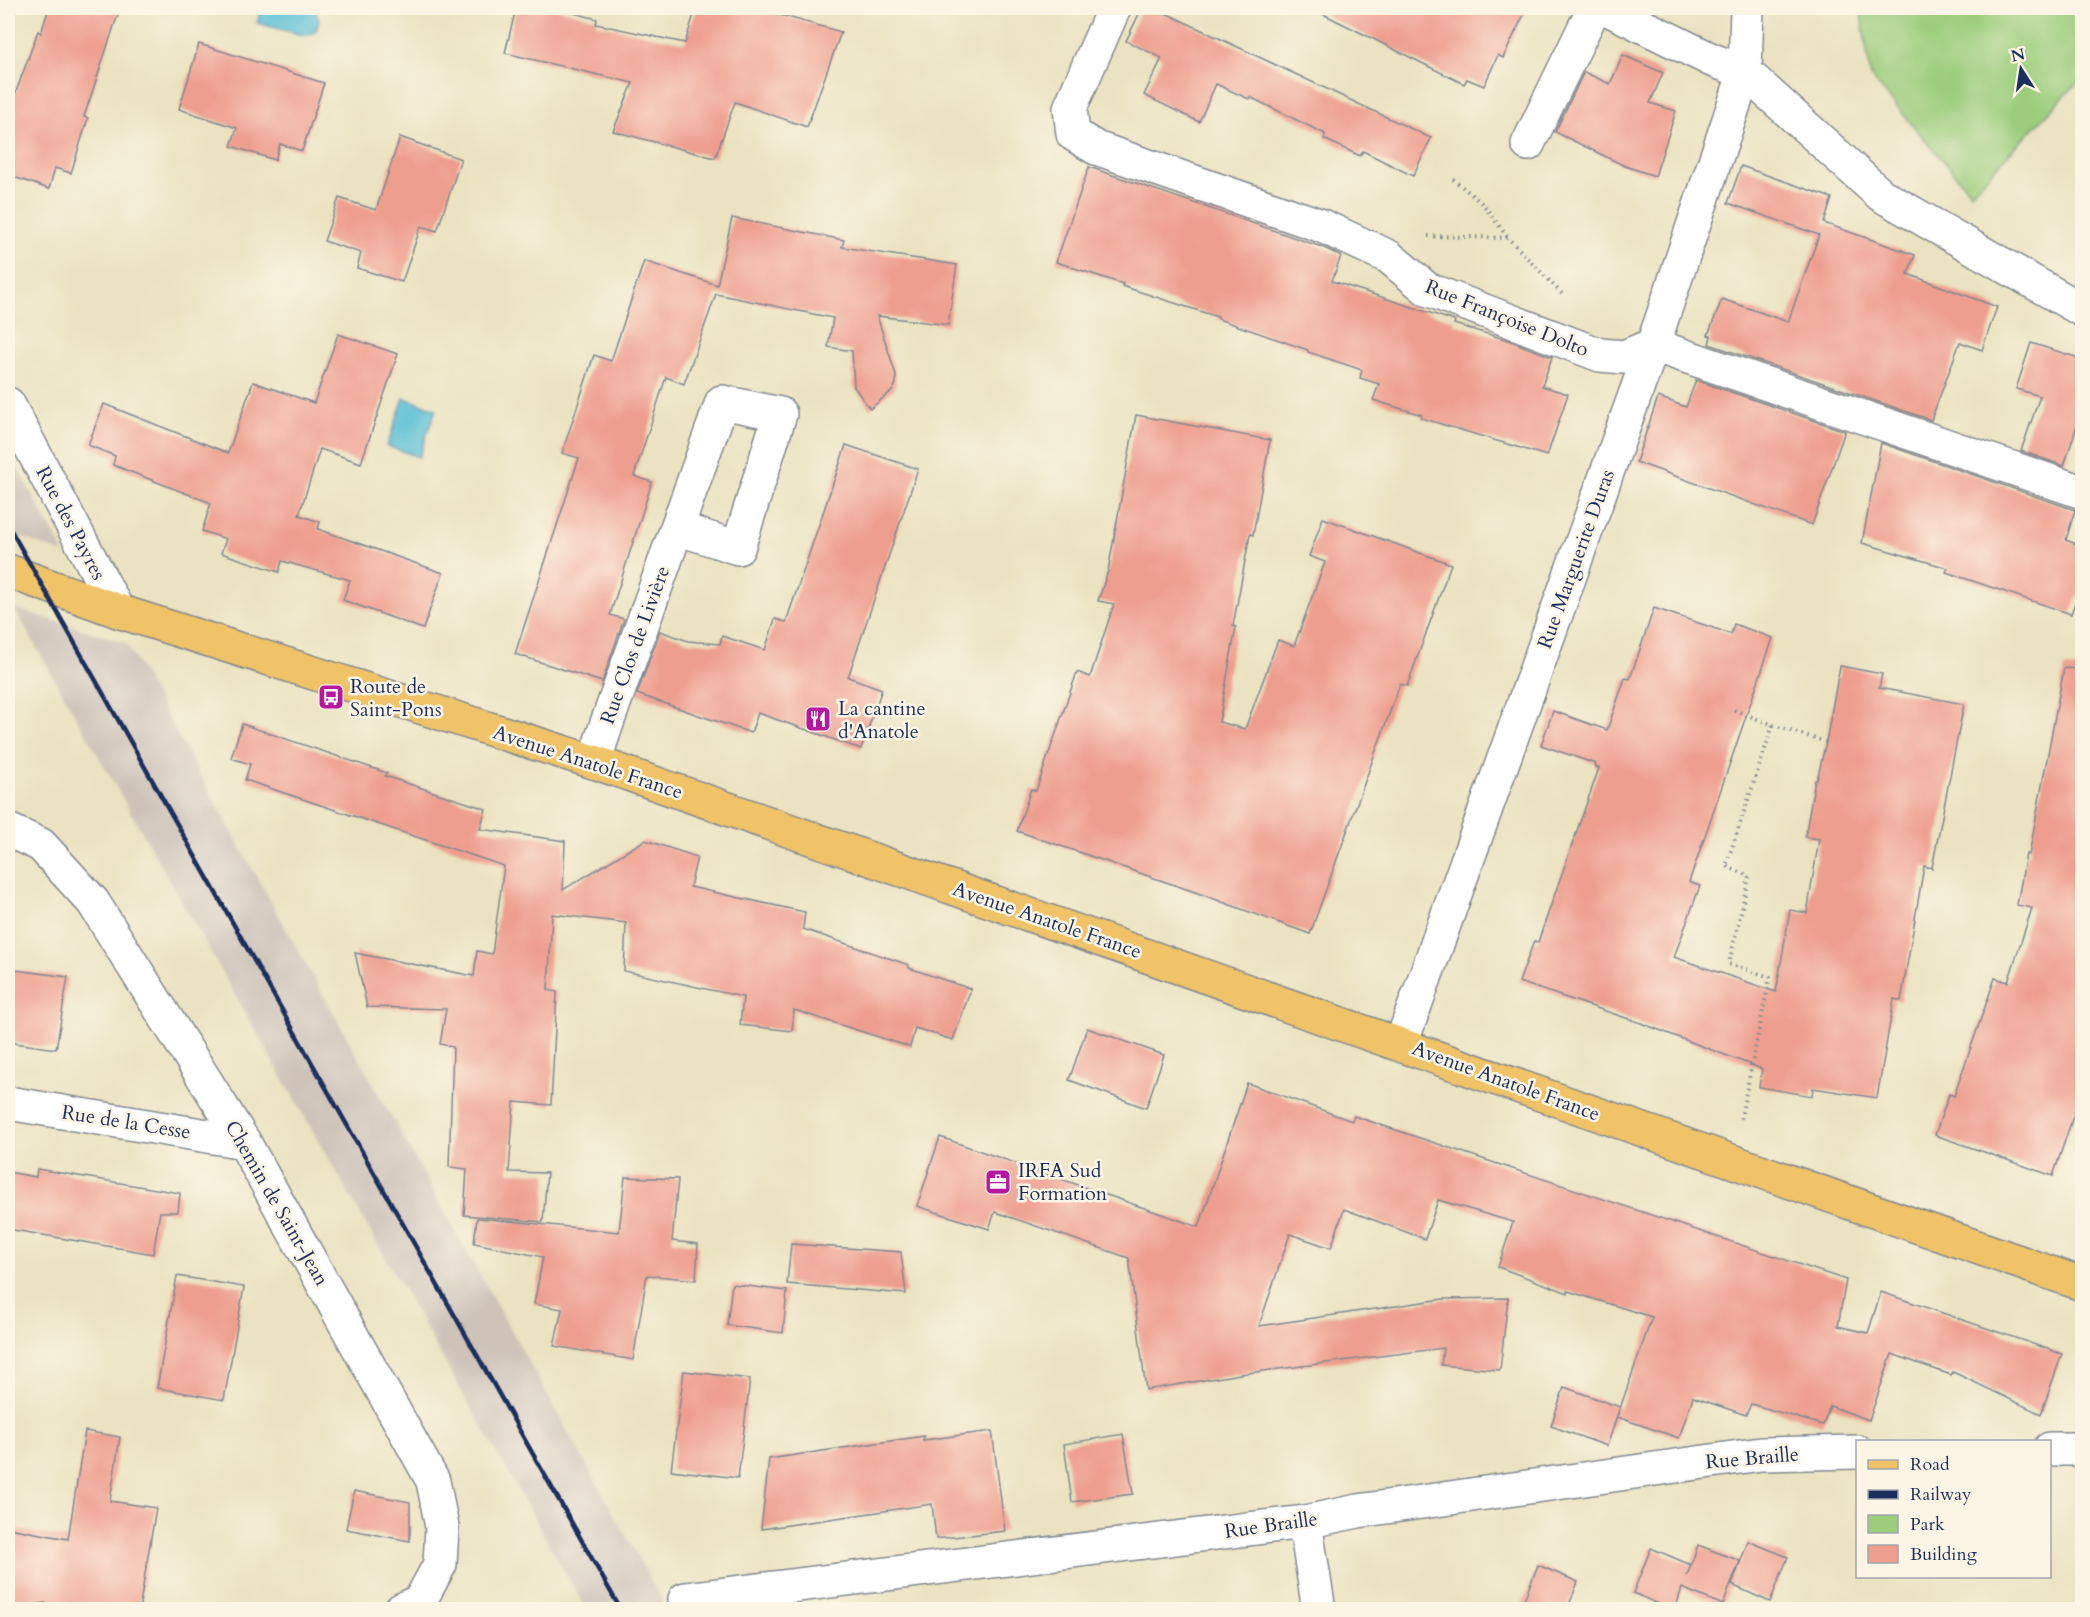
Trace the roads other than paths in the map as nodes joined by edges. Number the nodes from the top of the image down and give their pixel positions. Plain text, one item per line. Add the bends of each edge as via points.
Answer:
1 (1114, 8) edge
2 (1594, 8) edge
3 (1606, 8) edge
4 (1747, 8) edge
5 (1745, 72) junction
6 (1528, 144) dead end
7 (2082, 310) edge
8 (1653, 345) junction
9 (8, 404) edge
10 (2082, 492) edge
11 (677, 528) dead end
12 (8, 571) edge
13 (118, 611) junction
14 (594, 762) junction
15 (8, 830) edge
16 (1401, 1044) junction
17 (8, 1103) edge
18 (244, 1142) junction
19 (2082, 1284) edge
20 (2051, 1449) edge
21 (2082, 1449) edge
22 (1856, 1452) edge
23 (1305, 1522) junction
24 (685, 1599) dead end
25 (401, 1610) edge
26 (1318, 1610) edge

1 - 8 street, Rue Françoise Dolto via 1070,108 1073,134 1096,148 1322,226 1389,257 1427,289 1600,355 1624,357
2 - 6 street
3 - 5 street
4 - 5 street, Rue Marguerite Duras
5 - 7 street via 1881,195
5 - 8 street, Rue Marguerite Duras
8 - 10 street
8 - 16 street, Rue Marguerite Duras
9 - 13 street, Rue des Payres
11 - 14 street, Rue Clos de Livière
12 - 13 main road, Avenue Anatole France
13 - 14 main road, Avenue Anatole France
14 - 16 main road, Avenue Anatole France
15 - 18 street, Chemin de Saint-Jean via 40,845 93,902
16 - 19 main road, Avenue Anatole France
17 - 18 street, Rue de la Cesse
18 - 25 street, Chemin de Saint-Jean via 433,1481 442,1527 440,1563 420,1601
20 - 21 street
22 - 23 street, Rue Braille via 1761,1454 1358,1511
23 - 24 street, Rue Braille
23 - 26 street

